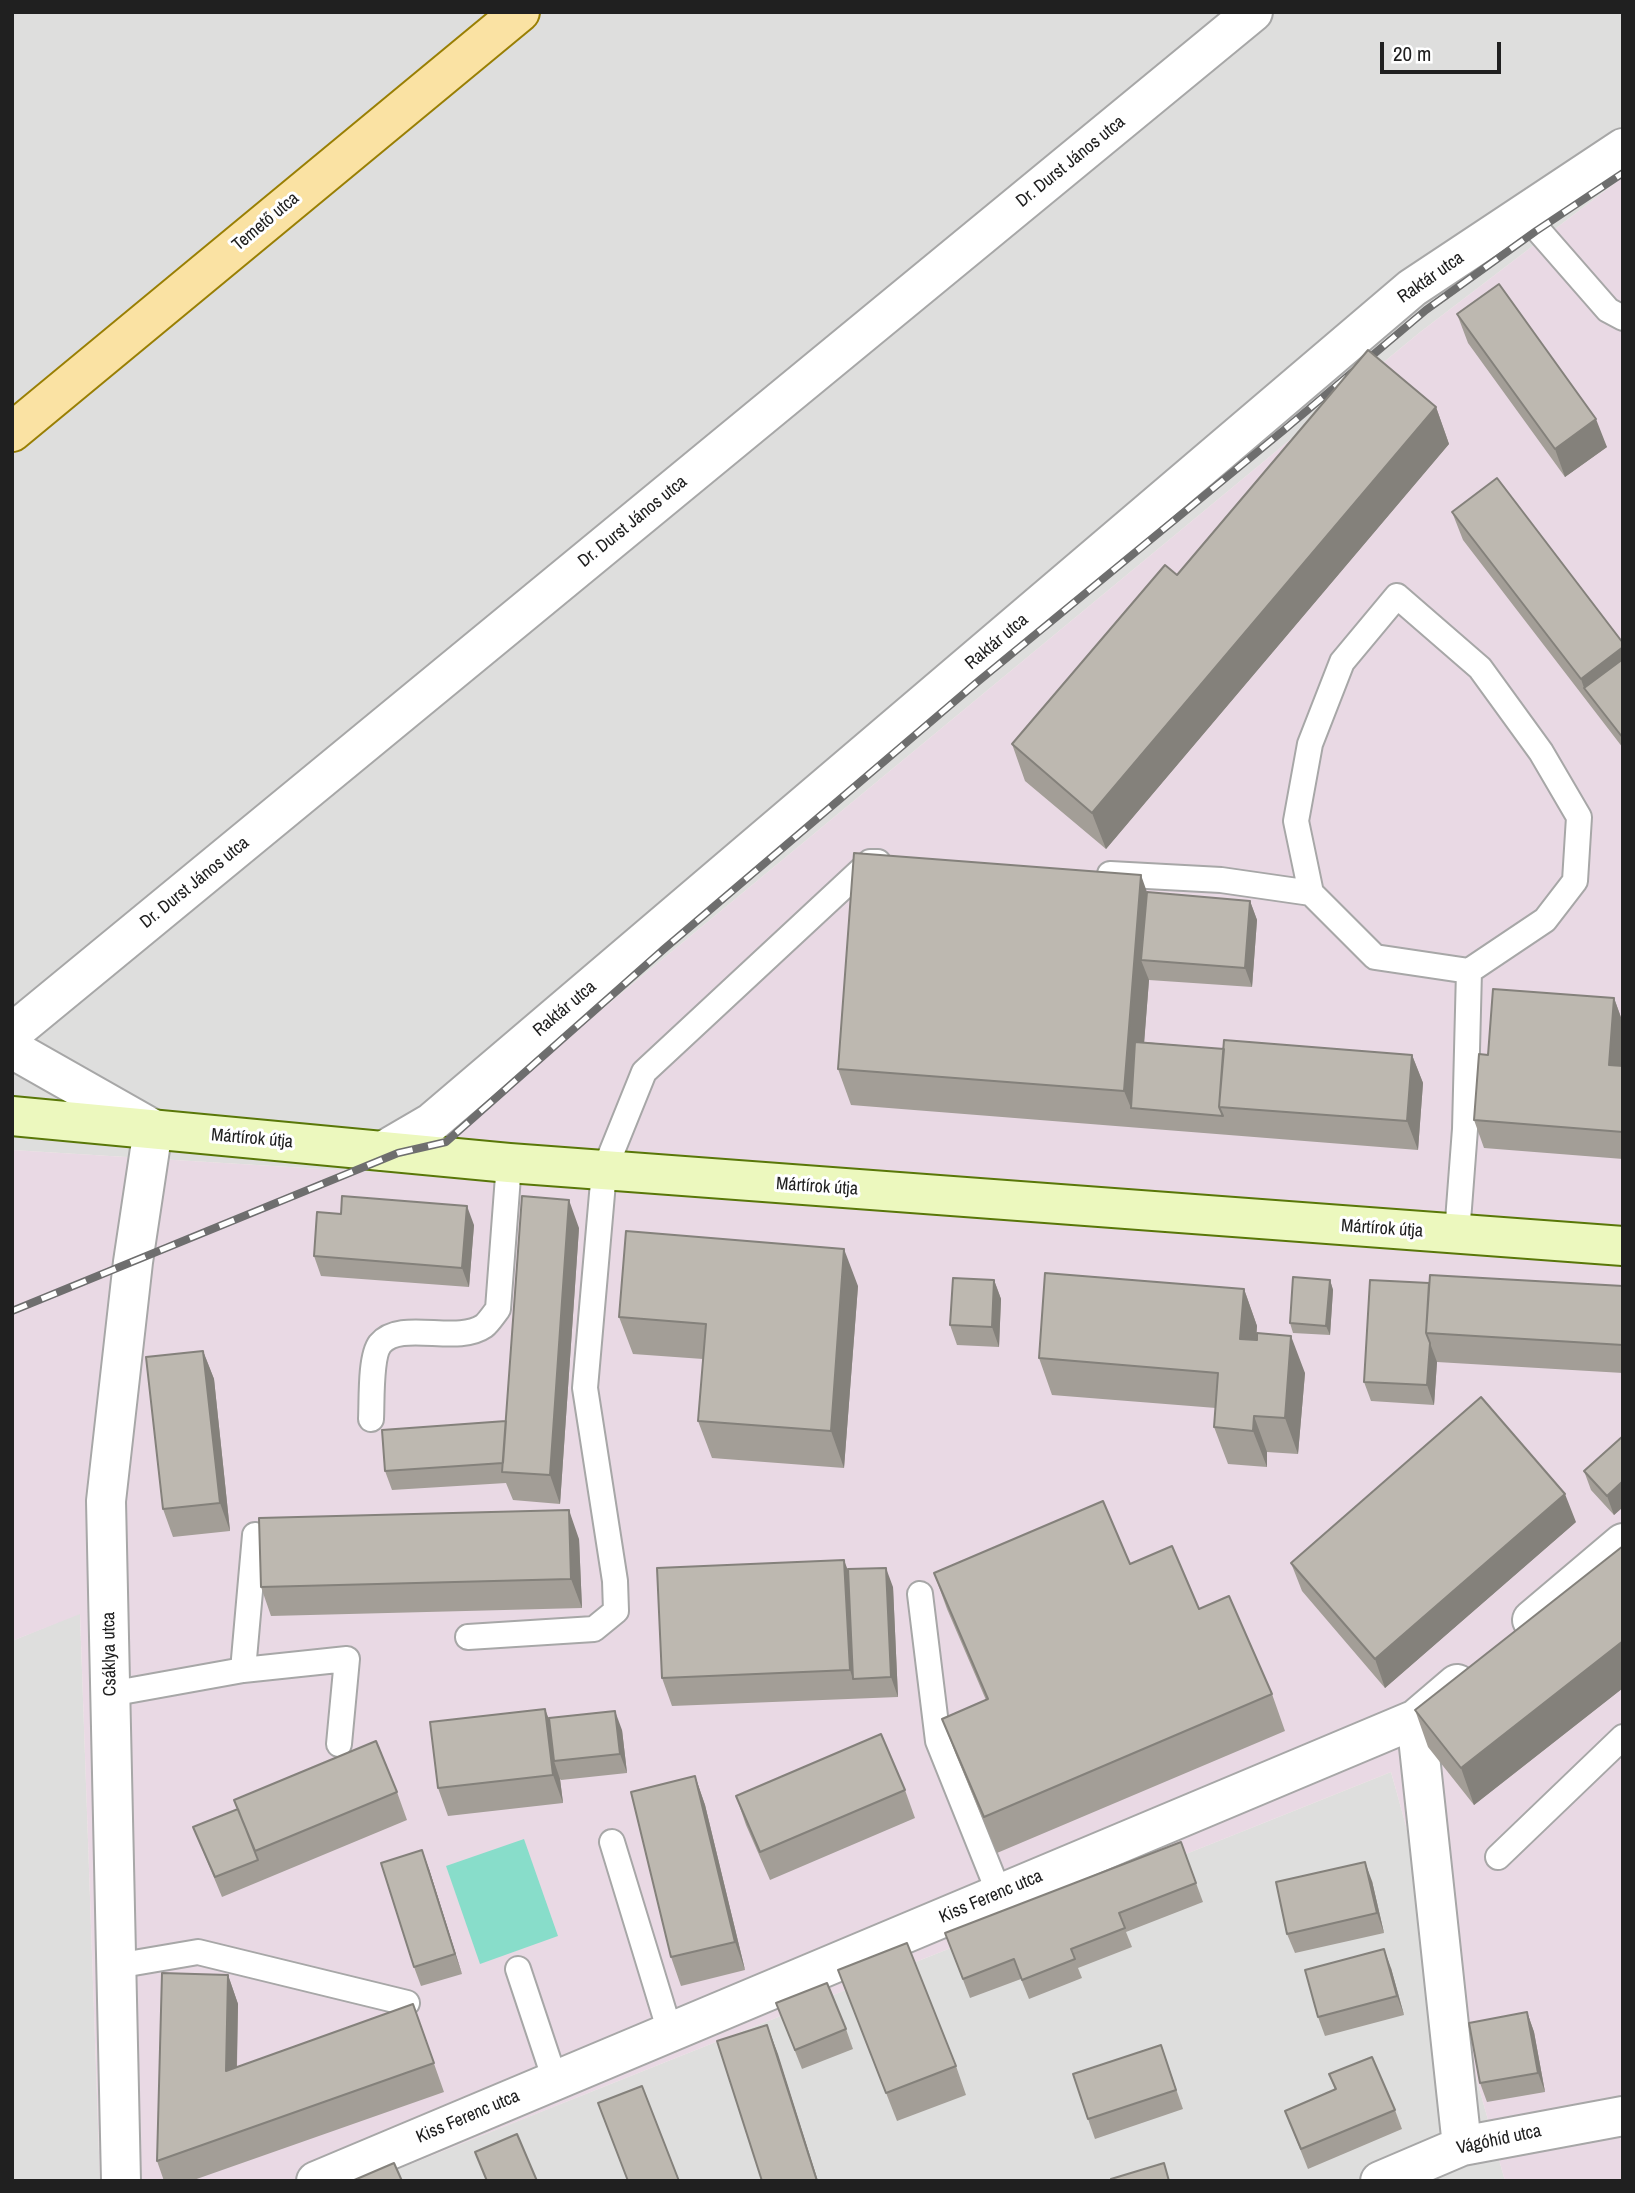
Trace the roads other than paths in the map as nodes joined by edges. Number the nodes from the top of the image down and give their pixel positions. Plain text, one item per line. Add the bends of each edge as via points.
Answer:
1 (520, 12) edge
2 (1253, 12) edge
3 (1623, 148) edge
4 (1525, 215) junction
5 (1623, 318) edge
6 (12, 432) edge
7 (897, 863) edge
8 (1086, 873) edge
9 (1311, 893) junction
10 (1469, 971) junction
11 (12, 1032) edge
12 (12, 1049) edge
13 (12, 1116) edge
14 (153, 1129) junction
15 (383, 1151) junction
16 (509, 1163) junction
17 (604, 1171) junction
18 (1457, 1234) junction
19 (1623, 1246) edge
20 (371, 1419) dead end
21 (255, 1535) dead end
22 (1623, 1543) edge
23 (919, 1594) dead end
24 (468, 1637) dead end
25 (243, 1670) junction
26 (110, 1694) junction
27 (1416, 1719) junction
28 (1623, 1737) edge
29 (339, 1744) dead end
30 (612, 1842) dead end
31 (1498, 1857) dead end
32 (999, 1893) junction
33 (116, 1966) junction
34 (518, 1969) dead end
35 (407, 2003) edge
36 (670, 2032) junction
37 (555, 2080) junction
38 (1623, 2116) edge
39 (1462, 2146) junction
40 (121, 2181) edge
41 (316, 2181) edge
42 (1380, 2181) edge

1 - 6 main road, Temető utca
2 - 11 street, Dr. Durst János utca
3 - 4 street, Raktár utca
4 - 5 lane via 1608,310
4 - 15 street, Raktár utca via 1412,288 430,1123
7 - 17 lane via 870,862 644,1072
8 - 9 lane via 1221,880
9 - 10 lane via 1375,957
9 - 10 lane via 1296,821 1310,744 1342,662 1397,596 1480,668 1541,752 1579,817 1575,881 1545,920
10 - 18 lane
12 - 14 street
13 - 14 street, Mártírok útja
14 - 15 street, Mártírok útja
14 - 26 street, Csáklya utca via 106,1501
15 - 16 street, Mártírok útja
16 - 17 street, Mártírok útja
16 - 20 lane via 498,1309 484,1325 465,1334 400,1333 381,1343 375,1357
17 - 18 street, Mártírok útja
17 - 24 lane via 585,1388 616,1611 594,1629
18 - 19 street, Mártírok útja
21 - 25 lane
22 - 27 street, Kiss Ferenc utca
23 - 32 lane via 938,1741
25 - 26 lane
25 - 29 lane via 346,1659
26 - 33 street, Csáklya utca
27 - 32 street, Kiss Ferenc utca
27 - 39 street
28 - 31 lane
30 - 36 lane
32 - 36 street, Kiss Ferenc utca
33 - 35 lane via 198,1952
33 - 40 street, Csáklya utca
34 - 37 lane
36 - 37 street, Kiss Ferenc utca
37 - 41 street, Kiss Ferenc utca
38 - 39 street, Vágóhíd utca
39 - 42 street, Vágóhíd utca

